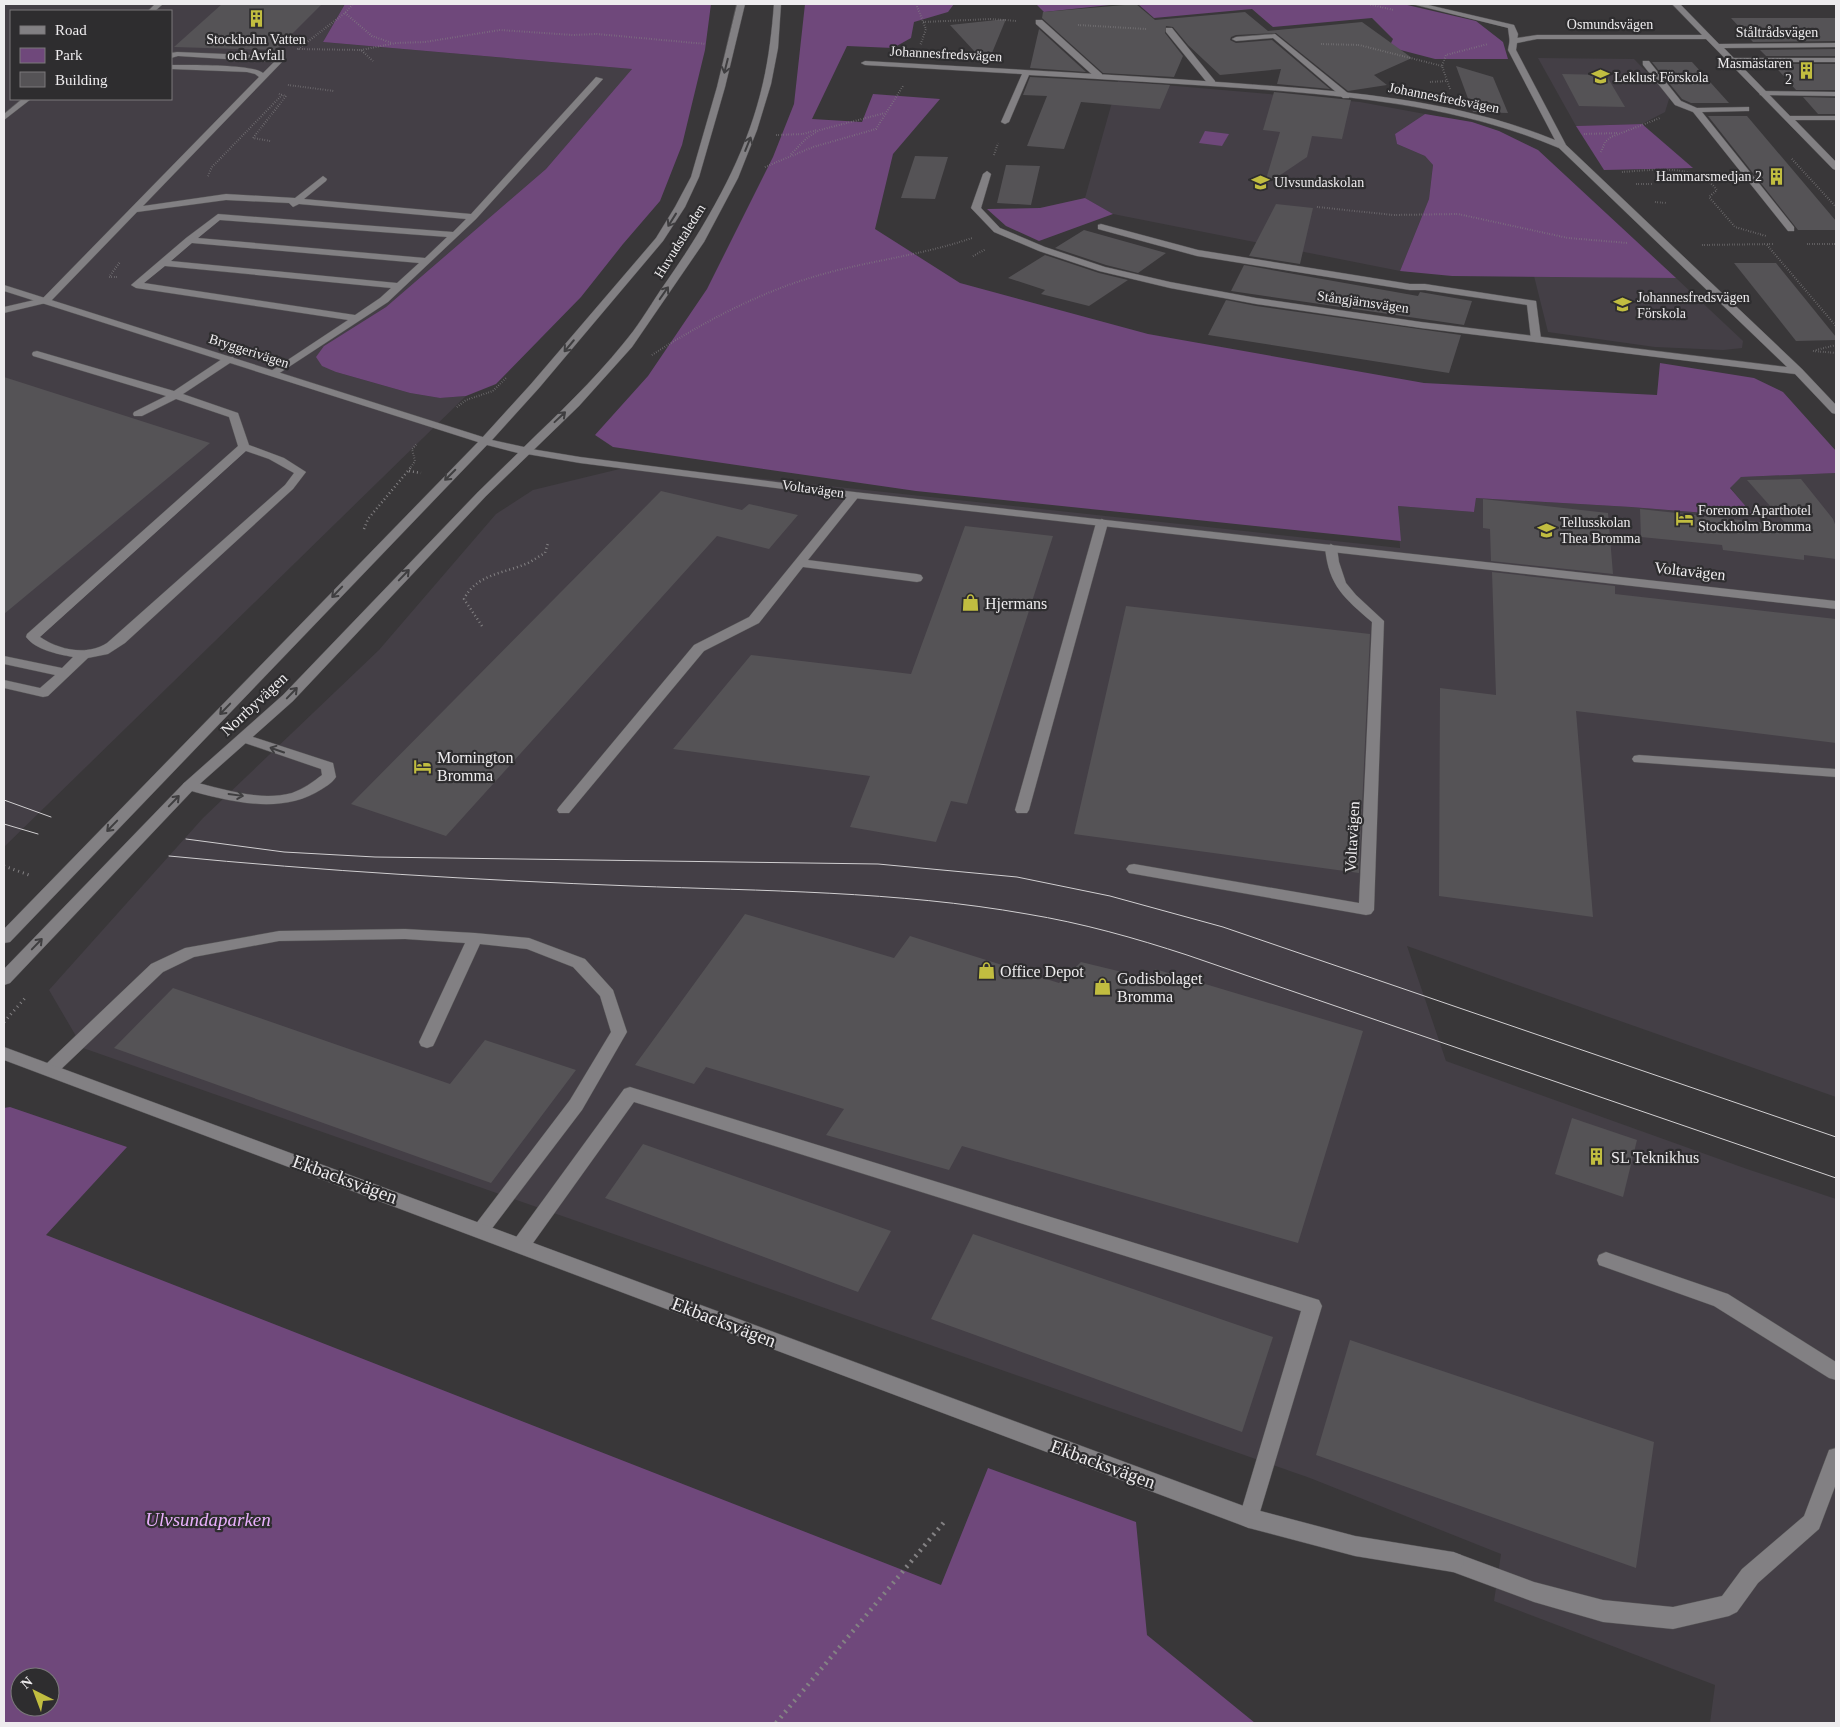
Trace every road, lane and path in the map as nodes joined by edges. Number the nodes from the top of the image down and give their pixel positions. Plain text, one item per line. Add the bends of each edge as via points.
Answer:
1 (354, 4) edge
2 (741, 4) edge
3 (778, 4) edge
4 (916, 4) edge
5 (1416, 4) edge
6 (1676, 4) edge
7 (345, 13) junction
8 (1040, 22) dead end
9 (1169, 30) dead end
10 (1706, 37) junction
11 (1236, 40) dead end
12 (1513, 41) junction
13 (396, 43) junction
14 (1286, 43) junction
15 (709, 44) dead end
16 (1836, 45) edge
17 (1717, 46) junction
18 (316, 49) dead end
19 (362, 50) junction
20 (172, 56) edge
21 (1731, 60) junction
22 (1836, 60) edge
23 (279, 61) junction
24 (373, 61) dead end
25 (865, 63) dead end
26 (1646, 63) dead end
27 (912, 66) junction
28 (172, 67) edge
29 (1026, 72) junction
30 (1099, 76) junction
31 (263, 77) junction
32 (599, 79) dead end
33 (1212, 83) junction
34 (283, 85) dead end
35 (334, 91) dead end
36 (1763, 94) junction
37 (1836, 94) edge
38 (282, 95) dead end
39 (1346, 96) junction
40 (26, 100) edge
41 (1746, 109) dead end
42 (1696, 110) junction
43 (885, 113) junction
44 (4, 118) edge
45 (1787, 118) junction
46 (1836, 118) edge
47 (1005, 122) dead end
48 (820, 130) junction
49 (1618, 133) junction
50 (1576, 134) dead end
51 (769, 136) dead end
52 (1562, 146) junction
53 (1787, 153) dead end
54 (789, 157) junction
55 (1599, 157) dead end
56 (1836, 167) edge
57 (758, 170) dead end
58 (1621, 172) dead end
59 (987, 174) dead end
60 (323, 179) dead end
61 (213, 180) dead end
62 (297, 201) junction
63 (1317, 207) dead end
64 (1836, 207) edge
65 (134, 210) junction
66 (473, 217) junction
67 (266, 220) junction
68 (1102, 227) dead end
69 (997, 230) junction
70 (1791, 230) dead end
71 (455, 235) junction
72 (189, 240) junction
73 (1666, 244) junction
74 (1766, 244) junction
75 (1807, 244) dead end
76 (1836, 244) edge
77 (979, 253) dead end
78 (977, 257) dead end
79 (426, 261) junction
80 (162, 263) junction
81 (399, 286) junction
82 (4, 288) edge
83 (46, 300) junction
84 (4, 310) edge
85 (357, 318) junction
86 (1836, 326) edge
87 (1536, 339) junction
88 (1836, 345) edge
89 (1836, 353) edge
90 (37, 354) dead end
91 (650, 357) dead end
92 (229, 359) junction
93 (1798, 371) junction
94 (512, 372) dead end
95 (275, 373) junction
96 (175, 395) junction
97 (466, 400) dead end
98 (1836, 410) edge
99 (138, 414) dead end
100 (485, 441) junction
101 (244, 448) junction
102 (525, 450) junction
103 (854, 495) junction
104 (1102, 523) junction
105 (548, 543) dead end
106 (1331, 548) junction
107 (800, 563) junction
108 (917, 578) dead end
109 (1836, 605) edge
110 (482, 626) dead end
111 (84, 654) junction
112 (4, 660) edge
113 (66, 673) junction
114 (4, 684) edge
115 (244, 738) junction
116 (1639, 759) dead end
117 (1836, 773) edge
118 (189, 786) junction
119 (564, 810) dead end
120 (1022, 810) dead end
121 (4, 866) edge
122 (1134, 869) dead end
123 (30, 876) dead end
124 (4, 938) edge
125 (476, 938) junction
126 (4, 979) edge
127 (427, 1042) dead end
128 (4, 1053) edge
129 (50, 1070) junction
130 (481, 1230) junction
131 (521, 1245) junction
132 (1606, 1260) dead end
133 (1836, 1372) edge
134 (1836, 1457) edge
135 (1249, 1518) junction
136 (945, 1521) dead end
137 (776, 1723) edge

1 - 7 path
2 -> 100 street, Huvudstaleden via 695,177 680,207 660,239
102 -> 3 street, Huvudstaleden via 574,404 628,345 699,242 734,178 753,130 767,84
4 - 27 path via 926,29
5 - 12 street via 1511,27
6 - 10 street, Ståltrådsvägen
7 - 13 path via 370,37
7 - 23 path
8 - 30 street
9 - 33 street
10 - 12 street, Osmundsvägen via 1537,37
10 - 17 street, Ståltrådsvägen
11 - 14 street via 1275,36
12 - 14 path via 1446,55 1442,66 1359,45
12 - 52 street via 1512,50
13 - 15 path via 425,42 500,30
13 - 19 path
14 - 39 street
16 - 17 street, Ståltrådsvägen
17 - 21 street, Ståltrådsvägen
18 - 19 path
19 - 24 path
20 - 23 street via 272,58
21 - 22 street
21 - 36 street, Ståltrådsvägen
23 - 31 street
25 - 27 street, Johannesfredsvägen
26 - 42 street via 1678,103
27 - 29 street, Johannesfredsvägen
27 - 43 path
28 - 31 street via 247,70 258,72
29 - 30 street, Johannesfredsvägen
29 - 47 street
30 - 33 street, Johannesfredsvägen
31 - 65 street
32 - 66 street
33 - 39 street, Johannesfredsvägen
34 - 35 path
36 - 37 street
36 - 45 street, Ståltrådsvägen
38 - 61 path via 212,167 208,178
39 - 52 street, Johannesfredsvägen via 1482,118 1524,130
40 - 44 street
41 - 42 street
42 - 49 path via 1665,115
42 - 70 street
43 - 48 path
43 - 54 path via 876,129
45 - 46 street
45 - 56 street, Ståltrådsvägen
48 - 51 path
48 - 54 path via 808,137
49 - 50 path
49 - 55 path via 1605,141
52 - 73 street, Johannesfredsvägen
53 - 64 path
54 - 57 path
58 - 74 path via 1677,170 1704,176 1717,190 1709,197 1730,224 1770,237 1776,244
59 - 69 street, Stångjärnsvägen via 976,208
60 - 62 street
62 - 65 street via 226,197
62 - 66 street
62 - 67 street
63 - 73 path via 1393,215 1458,214 1568,238
65 - 83 street
66 - 71 street
67 - 71 street
67 - 72 street via 218,217
68 - 87 street via 1197,253 1532,303
69 - 87 street, Stångjärnsvägen via 1102,269 1170,285 1285,305
69 - 91 path via 944,248 813,277 696,327
71 - 79 street
72 - 79 street
72 - 80 street
73 - 74 path
73 - 93 street, Johannesfredsvägen
74 - 86 path
75 - 76 path
77 - 78 path via 973,256
79 - 81 street
80 - 81 street
80 - 85 street via 136,285
81 - 85 street
82 - 83 street, Bryggerivägen
83 - 84 street
83 - 92 street, Bryggerivägen
85 - 95 street
87 - 93 street, Stångjärnsvägen
88 - 89 path via 1814,351
90 - 96 street
92 - 95 street, Bryggerivägen
92 - 96 street
93 - 98 street, Johannesfredsvägen
94 - 97 path via 493,391
95 - 100 street, Bryggerivägen
96 - 99 street
96 - 101 street via 234,416
100 - 102 street, Bryggerivägen
100 -> 124 street, Norrbyvägen
101 - 111 street via 32,637 43,646
101 - 111 street via 258,450 286,462 300,472 289,487 120,640 103,651
102 - 103 street, Voltavägen
115 -> 102 street, Norrbyvägen via 288,698
103 - 104 street, Voltavägen
103 - 107 street
104 - 106 street, Voltavägen
104 - 120 street
105 - 110 path via 545,553 537,558 477,582 465,593 464,599
106 - 109 street, Voltavägen
106 - 122 street, Voltavägen via 1332,564 1341,588 1378,621 1366,910
107 - 108 street
107 - 119 street via 754,620 699,648
111 - 113 street
112 - 113 street
113 - 114 street via 43,693
115 - 118 street, Norrbyvägen
118 -> 115 street via 235,796 288,798 329,777 328,766
116 - 117 street
126 -> 118 street, Norrbyvägen
121 - 123 path
125 - 127 street
125 - 129 street via 405,934 279,936 191,952 157,968
125 - 130 street via 529,944 579,963 607,994 618,1032 576,1106
128 - 129 street, Ekbacksvägen
129 - 130 street, Ekbacksvägen
130 - 131 street, Ekbacksvägen
131 - 135 street, Ekbacksvägen
131 - 135 street via 630,1094 1312,1306
132 - 133 street via 1721,1300
134 - 135 street, Ekbacksvägen via 1812,1522 1750,1576 1729,1605 1673,1618 1604,1611 1534,1592 1453,1562 1355,1546
136 - 137 path

